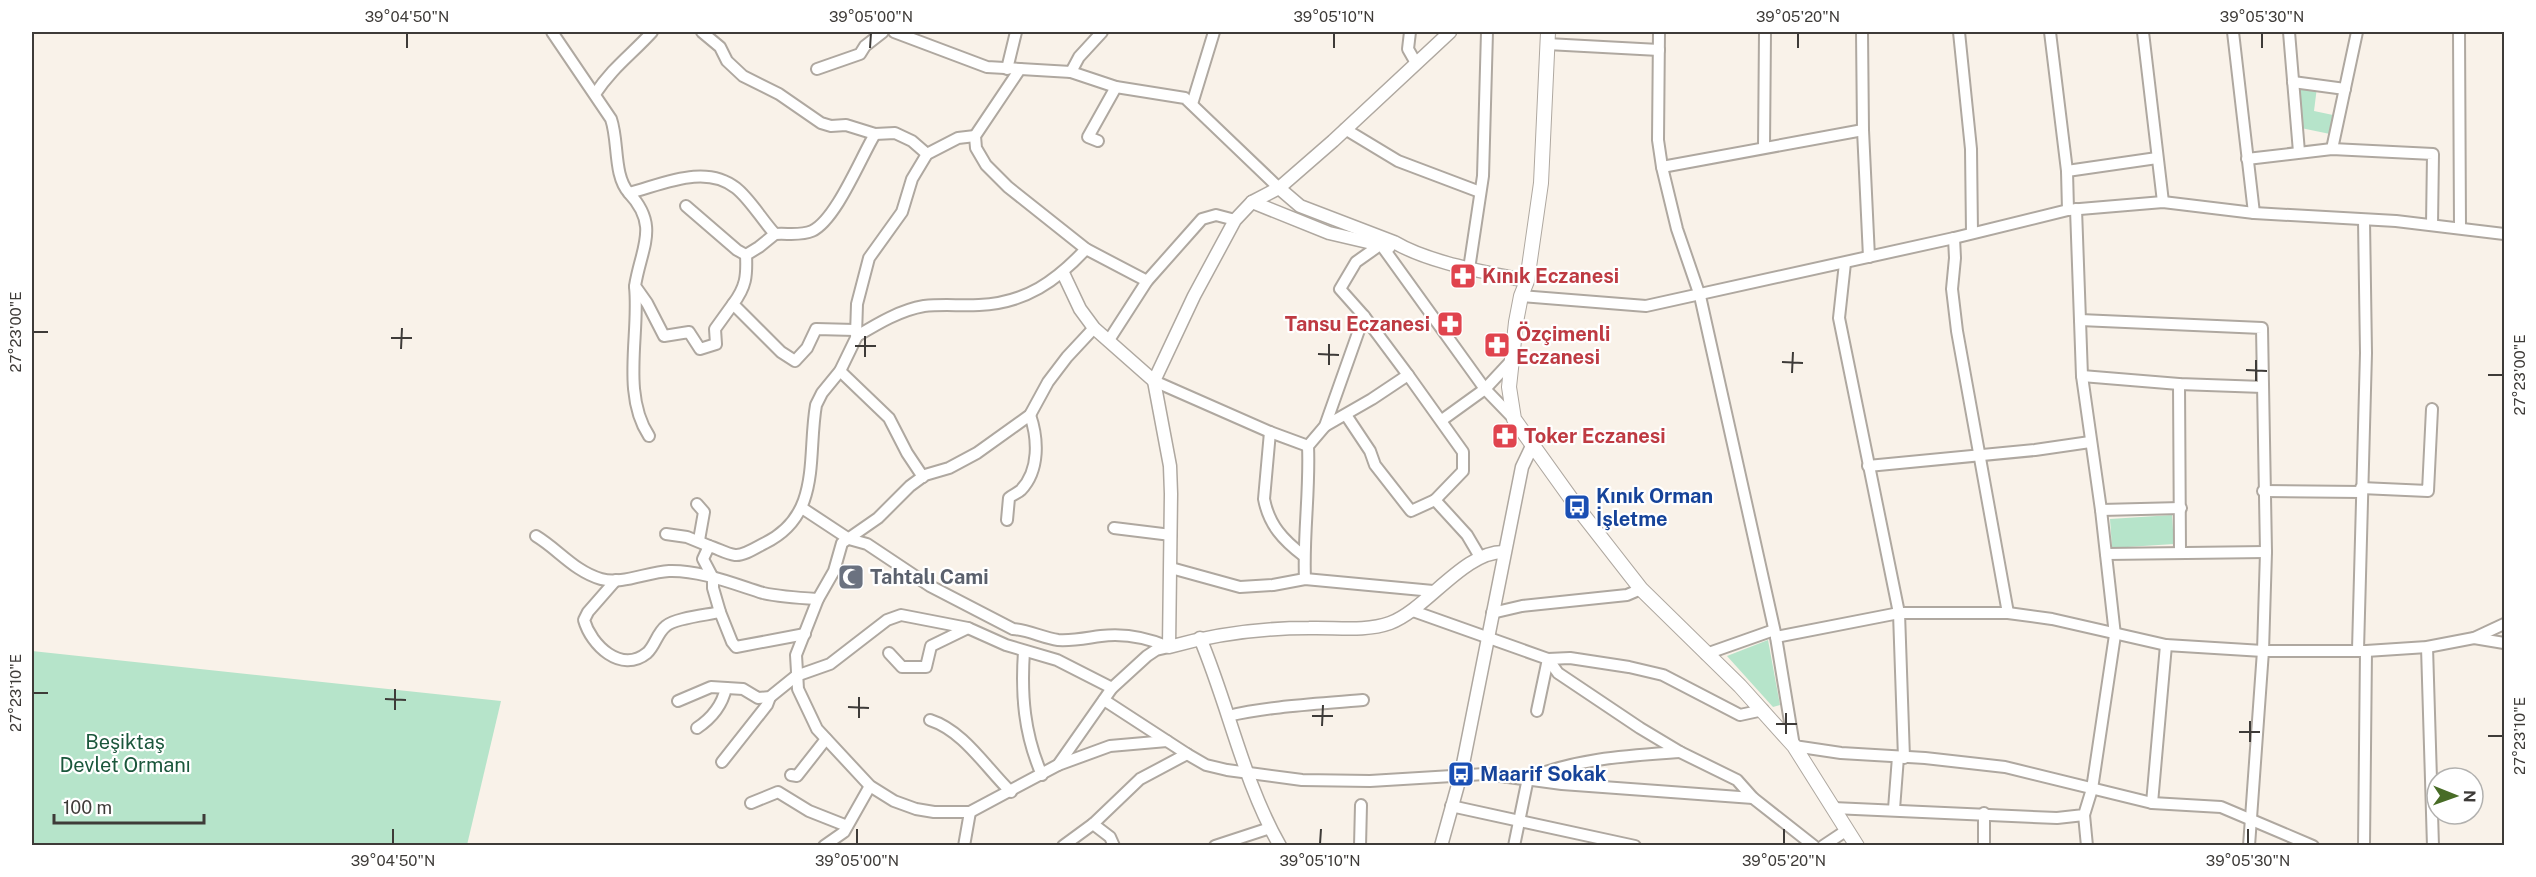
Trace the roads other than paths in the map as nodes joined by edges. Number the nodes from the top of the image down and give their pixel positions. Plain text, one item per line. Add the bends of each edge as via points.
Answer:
1 (552, 32) edge
2 (652, 32) edge
3 (702, 32) edge
4 (883, 32) edge
5 (894, 32) edge
6 (1016, 32) edge
7 (1102, 32) edge
8 (1214, 32) edge
9 (1410, 32) edge
10 (1450, 32) edge
11 (1487, 32) edge
12 (1659, 32) edge
13 (1765, 32) edge
14 (1862, 32) edge
15 (1959, 32) edge
16 (2050, 32) edge
17 (2143, 32) edge
18 (2233, 32) edge
19 (2289, 32) edge
20 (2357, 32) edge
21 (2458, 32) edge
22 (1547, 38) edge
23 (1659, 50) junction
24 (1416, 63) junction
25 (817, 69) dead end
26 (1007, 69) junction
27 (1020, 69) junction
28 (1071, 72) junction
29 (2293, 82) junction
30 (1116, 87) junction
31 (2345, 89) junction
32 (595, 94) junction
33 (1192, 104) junction
34 (1345, 129) junction
35 (1863, 130) junction
36 (875, 134) junction
37 (975, 136) junction
38 (1098, 141) dead end
39 (1764, 147) junction
40 (2332, 149) junction
41 (2299, 152) junction
42 (927, 154) junction
43 (2157, 158) junction
44 (2247, 159) junction
45 (1662, 167) junction
46 (2067, 171) junction
47 (1279, 188) junction
48 (1480, 192) junction
49 (629, 193) junction
50 (1252, 202) junction
51 (2163, 202) junction
52 (686, 206) dead end
53 (2072, 209) junction
54 (2254, 213) junction
55 (1235, 220) junction
56 (2364, 220) junction
57 (2432, 225) junction
58 (2460, 228) junction
59 (1972, 233) junction
60 (775, 234) junction
61 (2505, 234) edge
62 (1954, 238) junction
63 (1377, 240) junction
64 (1086, 249) junction
65 (746, 255) junction
66 (1869, 257) junction
67 (1845, 263) junction
68 (1469, 269) junction
69 (1064, 273) junction
70 (1147, 281) junction
71 (1527, 281) junction
72 (635, 286) junction
73 (1521, 296) junction
74 (1700, 296) junction
75 (733, 304) junction
76 (1364, 316) junction
77 (2080, 320) junction
78 (1094, 328) junction
79 (856, 333) junction
80 (1109, 340) junction
81 (1512, 360) junction
82 (840, 371) junction
83 (1408, 375) junction
84 (2082, 376) junction
85 (1154, 381) junction
86 (2179, 384) junction
87 (2263, 387) junction
88 (1485, 389) junction
89 (2432, 409) dead end
90 (1030, 415) junction
91 (1346, 415) junction
92 (1514, 419) junction
93 (1442, 420) junction
94 (1325, 426) junction
95 (1270, 432) junction
96 (649, 436) dead end
97 (2090, 442) junction
98 (1308, 446) junction
99 (1532, 446) junction
100 (1979, 454) junction
101 (1868, 466) junction
102 (923, 477) junction
103 (2361, 490) junction
104 (2264, 491) junction
105 (1435, 500) junction
106 (697, 504) dead end
107 (802, 508) junction
108 (2181, 508) junction
109 (2101, 510) junction
110 (1006, 520) dead end
111 (1114, 528) dead end
112 (666, 534) dead end
113 (1171, 535) junction
114 (536, 536) dead end
115 (849, 538) junction
116 (704, 543) junction
117 (1504, 552) junction
118 (2180, 552) junction
119 (2266, 552) junction
120 (2106, 554) junction
121 (1304, 556) junction
122 (1480, 557) junction
123 (1171, 568) junction
124 (713, 578) junction
125 (1305, 579) junction
126 (616, 580) junction
127 (1641, 589) junction
128 (1433, 591) junction
129 (818, 599) junction
130 (1413, 611) junction
131 (720, 612) junction
132 (1492, 613) junction
133 (2008, 613) junction
134 (1899, 614) junction
135 (2505, 624) edge
136 (968, 628) junction
137 (1013, 629) junction
138 (1775, 633) junction
139 (805, 634) junction
140 (2115, 635) junction
141 (1488, 637) junction
142 (1200, 638) junction
143 (2474, 638) junction
144 (2505, 644) edge
145 (1006, 645) junction
146 (2166, 645) junction
147 (1169, 647) junction
148 (2427, 647) junction
149 (2362, 650) junction
150 (1024, 651) junction
151 (2263, 651) junction
152 (889, 653) dead end
153 (1706, 654) junction
154 (1548, 659) junction
155 (796, 676) junction
156 (726, 688) junction
157 (1112, 688) junction
158 (770, 697) junction
159 (1104, 700) junction
160 (1363, 700) dead end
161 (678, 701) dead end
162 (1763, 710) junction
163 (1537, 711) dead end
164 (1228, 716) junction
165 (930, 720) dead end
166 (697, 728) dead end
167 (826, 739) junction
168 (1167, 741) junction
169 (1794, 746) junction
170 (1680, 752) junction
171 (1187, 754) junction
172 (1901, 757) junction
173 (722, 762) dead end
174 (1058, 765) junction
175 (1246, 772) junction
176 (1461, 774) junction
177 (791, 775) dead end
178 (1042, 775) junction
179 (1528, 778) junction
180 (870, 786) junction
181 (2092, 789) junction
182 (1011, 792) junction
183 (1753, 798) junction
184 (751, 803) dead end
185 (2152, 803) junction
186 (1361, 805) dead end
187 (1451, 806) junction
188 (1833, 807) junction
189 (1894, 809) junction
190 (970, 812) junction
191 (1984, 813) junction
192 (2084, 815) junction
193 (2250, 819) junction
194 (1520, 821) junction
195 (1093, 824) junction
196 (847, 826) junction
197 (1270, 828) junction
198 (1847, 830) junction
199 (1608, 843) edge
200 (824, 846) edge
201 (964, 846) edge
202 (1063, 846) edge
203 (1114, 846) edge
204 (1215, 846) edge
205 (1280, 846) edge
206 (1360, 846) edge
207 (1441, 846) edge
208 (1514, 846) edge
209 (1635, 846) edge
210 (1814, 846) edge
211 (1823, 846) edge
212 (1857, 846) edge
213 (1984, 846) edge
214 (2087, 846) edge
215 (2249, 846) edge
216 (2313, 846) edge
217 (2364, 846) edge
218 (2433, 846) edge

1 - 32 street
2 - 32 street via 612,70
3 - 36 street via 743,76 779,94 821,123 846,125
4 - 25 street via 860,54
5 - 26 street via 987,67
6 - 26 street
7 - 28 street
8 - 33 street
9 - 24 street via 1408,49
10 - 24 street
11 - 48 street
12 - 23 street
13 - 39 street
14 - 35 street
15 - 59 street via 1971,149
16 - 46 street
17 - 43 street
18 - 44 street
19 - 29 street
20 - 31 street
21 - 58 street
22 - 23 street
22 - 71 main road via 1541,183
23 - 45 street via 1658,140
24 - 34 street
26 - 27 street
27 - 28 street
27 - 37 street
28 - 30 street
29 - 31 street
29 - 41 street
30 - 33 street via 1185,98
30 - 38 street via 1088,137
31 - 40 street
32 - 49 street via 616,133 622,185
33 - 47 street
34 - 47 street
34 - 48 street via 1398,161
35 - 39 street
35 - 66 street
36 - 42 street via 895,133
36 - 60 street via 841,198 814,230
37 - 42 street via 958,138
37 - 64 street via 976,148 986,165
39 - 45 street
40 - 41 street
40 - 57 street via 2433,154
41 - 44 street
42 - 79 street via 912,179 902,212 869,258 857,304
43 - 46 street
43 - 51 street
44 - 54 street
45 - 74 street via 1677,229
46 - 53 street
47 - 50 street
47 - 63 street via 1300,206
48 - 68 street
49 - 60 street via 694,176 711,177 736,188
49 - 72 street via 639,203 648,228
50 - 55 street
50 - 63 street via 1329,233
51 - 53 street
51 - 54 street
52 - 65 street
53 - 59 street
53 - 77 street
54 - 56 street
55 - 70 street via 1216,215 1202,219
55 - 85 street
56 - 57 street
56 - 103 street via 2366,352
57 - 58 street
58 - 61 street
59 - 62 street
60 - 65 street
62 - 66 street
62 - 100 street via 1952,289
63 - 68 street
63 - 76 street via 1356,262 1340,289
63 - 88 street
64 - 69 street
64 - 70 street
65 - 75 street via 748,273 744,290
66 - 67 street
67 - 74 street
67 - 101 street via 1839,318
68 - 71 street
69 - 78 street via 1080,309
69 - 79 street via 1017,298 980,305 921,306
70 - 80 street
71 - 73 main road
72 - 75 street via 664,336 689,332 700,349 716,344 715,329
72 - 96 street via 637,404 640,422
73 - 74 street via 1646,306
73 - 81 main road
74 - 138 street
75 - 79 street via 795,361 816,329
76 - 83 street
76 - 94 street
77 - 84 street
77 - 87 street via 2262,328
78 - 80 street
78 - 90 street via 1048,382
79 - 82 street
80 - 85 street
81 - 88 street
81 - 92 main road via 1509,387
82 - 102 street via 889,418
82 - 107 street via 816,405 811,470
83 - 91 street
83 - 93 street
84 - 86 street
84 - 97 street
85 - 95 street
85 - 113 street via 1170,466
86 - 87 street
86 - 108 street
87 - 104 street
88 - 92 street
88 - 93 street
89 - 103 street via 2428,491
90 - 102 street via 977,453
90 - 110 street via 1036,453 1029,476 1009,498
91 - 94 street
91 - 105 street via 1375,465 1411,511
92 - 99 main road
93 - 105 street via 1463,452 1463,471
94 - 98 street
95 - 98 street
95 - 121 street via 1266,509 1278,533
97 - 100 street
97 - 109 street
98 - 121 street
99 - 117 street via 1522,467
99 - 127 main road
100 - 101 street
100 - 133 street
101 - 134 street
102 - 115 street via 878,518
103 - 104 street
103 - 149 street
104 - 119 street
105 - 122 street via 1467,535
106 - 116 street via 704,512
107 - 115 street
107 - 116 street via 774,539 746,552 735,555
108 - 109 street
108 - 118 street
109 - 120 street
111 - 113 street
112 - 116 street
113 - 123 street
114 - 126 street via 578,569 604,580
115 - 129 street via 842,543 834,571
115 - 137 street via 867,544 930,586
116 - 124 street via 704,560
117 - 122 street via 1492,551
117 - 132 street
118 - 119 street
118 - 120 street
119 - 151 street
120 - 140 street
121 - 125 street
122 - 128 street
123 - 125 street via 1240,587
123 - 147 street
124 - 126 street via 672,571
124 - 129 street via 774,595
124 - 131 street
125 - 128 street
126 - 131 street via 584,620 604,651 623,661 649,651 667,625
127 - 132 street via 1627,595
127 - 153 main road
128 - 130 street
129 - 139 street
130 - 141 street
130 - 142 street via 1381,626 1238,631
131 - 139 street via 736,647
132 - 141 street
133 - 134 street
133 - 140 street
134 - 138 street
134 - 172 street
135 - 143 street
136 - 145 street
136 - 152 street via 931,646 926,667 902,667
136 - 155 street via 901,615 887,620 830,664
137 - 145 street
137 - 147 street via 1056,640 1141,637
138 - 153 street
138 - 169 street
139 - 155 street via 795,655
140 - 146 street
140 - 181 street
141 - 154 street
141 - 176 street
142 - 147 street
142 - 164 street
143 - 144 street
143 - 148 street
145 - 150 street
146 - 151 street
146 - 185 street
147 - 157 street via 1147,656
148 - 149 street
148 - 218 street
149 - 151 street
149 - 217 street
150 - 157 street via 1057,660
150 - 178 street via 1026,726
151 - 193 street
153 - 162 main road
154 - 162 street via 1570,658 1663,675 1740,715
154 - 163 street
154 - 170 street via 1558,673
155 - 158 street
155 - 167 street via 807,708
156 - 158 street via 743,689 758,698
156 - 161 street via 706,688
156 - 166 street via 711,717
157 - 159 street
158 - 173 street
159 - 168 street
159 - 174 street
160 - 164 street via 1255,709
162 - 169 main road
164 - 175 street
165 - 182 street via 964,742
167 - 177 street via 797,776
167 - 180 street
168 - 171 street
168 - 174 street via 1110,746
169 - 172 street
169 - 188 main road
170 - 179 street via 1573,763
170 - 183 street via 1737,780
171 - 175 street via 1206,765
171 - 195 street via 1140,779
172 - 181 street via 2005,767
172 - 189 street
174 - 178 street
175 - 176 street via 1302,780 1370,781
175 - 197 street
176 - 179 street
176 - 187 street
178 - 182 street
179 - 183 street
179 - 194 street
180 - 190 street via 915,809
180 - 196 street
181 - 185 street
181 - 192 street
182 - 190 street
183 - 210 street
184 - 196 street via 778,792 809,811
185 - 193 street via 2221,807
186 - 206 street
187 - 194 street
187 - 207 street
188 - 189 street
188 - 198 main road
189 - 191 street
190 - 201 street
191 - 192 street via 2057,818
191 - 213 street
192 - 214 street
193 - 215 street
193 - 216 street
194 - 199 street
194 - 208 street
195 - 202 street
195 - 203 street via 1110,837
196 - 200 street
197 - 204 street
197 - 205 street
198 - 211 street
198 - 212 main road
199 - 209 street

